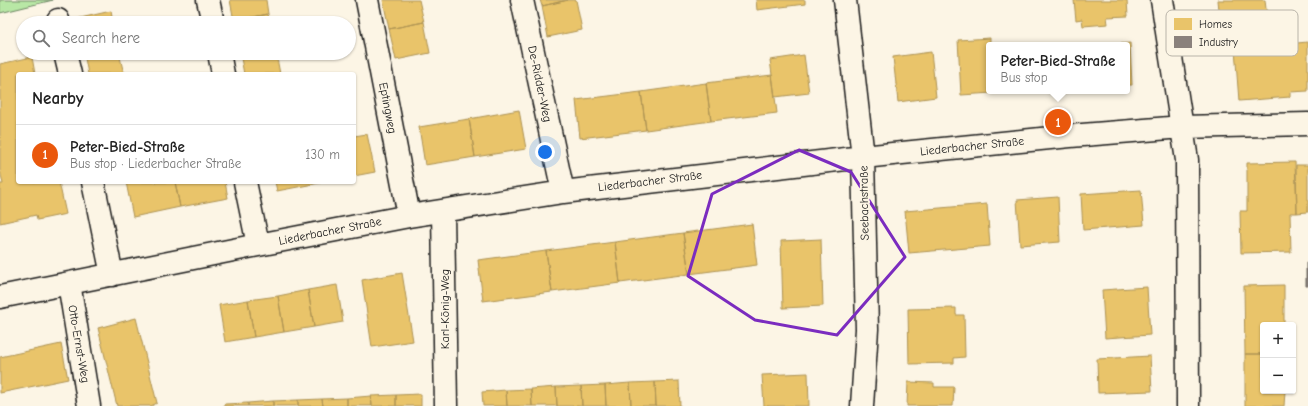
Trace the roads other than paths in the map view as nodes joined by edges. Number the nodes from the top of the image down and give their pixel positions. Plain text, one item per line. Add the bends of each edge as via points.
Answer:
1 (208, 0) edge
2 (366, 0) edge
3 (522, 0) edge
4 (846, 0) edge
5 (1162, 0) edge
6 (211, 16) edge
7 (1166, 25) edge
8 (1171, 56) edge
9 (67, 60) edge
10 (220, 60) edge
11 (70, 72) edge
12 (223, 72) edge
13 (1308, 124) edge
14 (1182, 127) junction
15 (863, 156) junction
16 (93, 184) edge
17 (245, 184) edge
18 (563, 192) junction
19 (443, 211) junction
20 (409, 216) junction
21 (258, 245) junction
22 (112, 275) junction
23 (69, 283) junction
24 (0, 297) edge
25 (89, 406) edge
26 (446, 406) edge
27 (862, 406) edge
28 (1188, 406) edge

1 - 6 street
2 - 20 street, Eptingweg
3 - 18 street, De-Ridder-Weg
4 - 15 street, Seebachstraße
5 - 7 street
8 - 14 street
9 - 11 street
10 - 12 street
13 - 14 street, Liederbacher Straße
14 - 15 street, Liederbacher Straße
14 - 28 street via 1187,160
15 - 18 street, Liederbacher Straße
15 - 27 street, Seebachstraße via 867,329
16 - 22 street
17 - 21 street
18 - 19 street, Liederbacher Straße
19 - 20 street, Liederbacher Straße
19 - 26 street, Karl-König-Weg
20 - 21 street, Liederbacher Straße
21 - 22 street, Liederbacher Straße
22 - 23 street, Liederbacher Straße
23 - 24 street, Liederbacher Straße
23 - 25 street, Otto-Ernst-Weg

